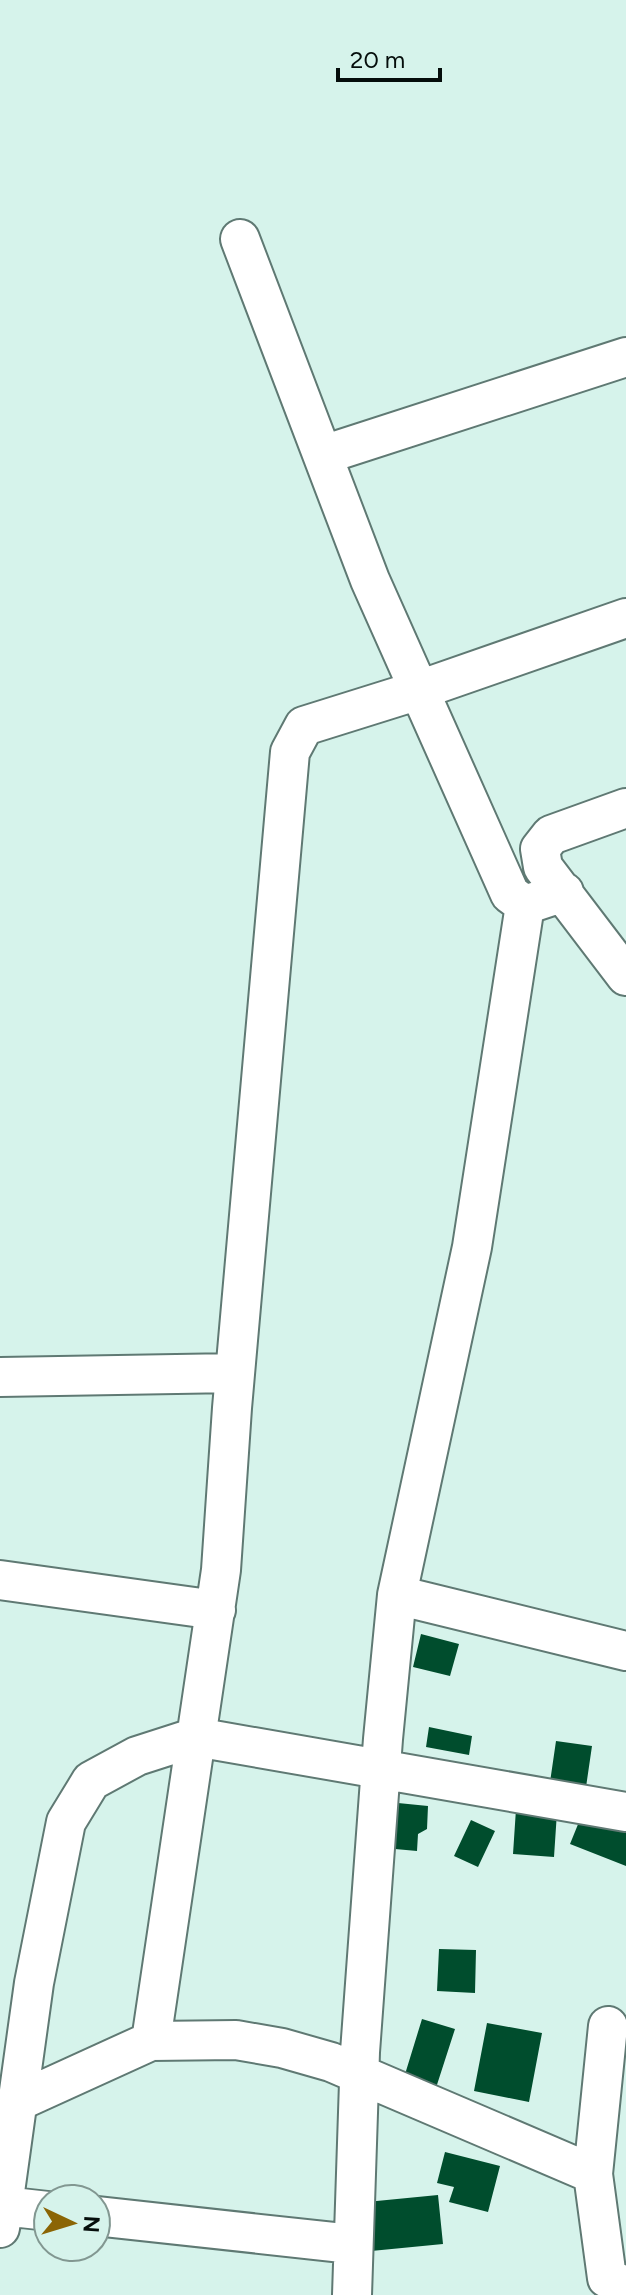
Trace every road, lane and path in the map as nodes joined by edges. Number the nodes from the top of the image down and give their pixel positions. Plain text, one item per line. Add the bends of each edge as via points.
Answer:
1 (240, 239) dead end
2 (626, 357) edge
3 (323, 455) junction
4 (626, 618) edge
5 (419, 690) junction
6 (626, 808) edge
7 (564, 892) junction
8 (525, 905) junction
9 (626, 976) edge
10 (235, 1373) junction
11 (0, 1377) edge
12 (0, 1580) edge
13 (397, 1595) junction
14 (216, 1610) junction
15 (626, 1651) edge
16 (196, 1737) junction
17 (381, 1770) junction
18 (626, 1812) edge
19 (608, 2026) dead end
20 (151, 2041) junction
21 (360, 2073) junction
22 (17, 2102) junction
23 (593, 2174) junction
24 (32, 2213) edge
25 (1, 2217) edge
26 (112, 2218) edge
27 (352, 2244) junction
28 (626, 2286) edge
29 (352, 2295) edge

1 - 3 street
2 - 3 street
3 - 5 street
4 - 5 street
5 - 8 street via 510,894
5 - 10 street via 304,726 290,752
6 - 7 street via 551,835 540,849 543,867
7 - 8 street
7 - 9 street
8 - 13 street via 472,1247
10 - 11 street
10 - 14 street
12 - 14 street
13 - 15 street
13 - 17 street
14 - 16 street
16 - 17 street
16 - 20 street
16 - 22 street via 137,1756 91,1781 66,1822
17 - 18 street
17 - 21 street
19 - 23 street
20 - 21 street via 236,2040 282,2048
20 - 22 street
21 - 23 street
21 - 27 street
22 - 25 street
23 - 28 street via 607,2278
24 - 25 street
26 - 27 street
27 - 29 street

